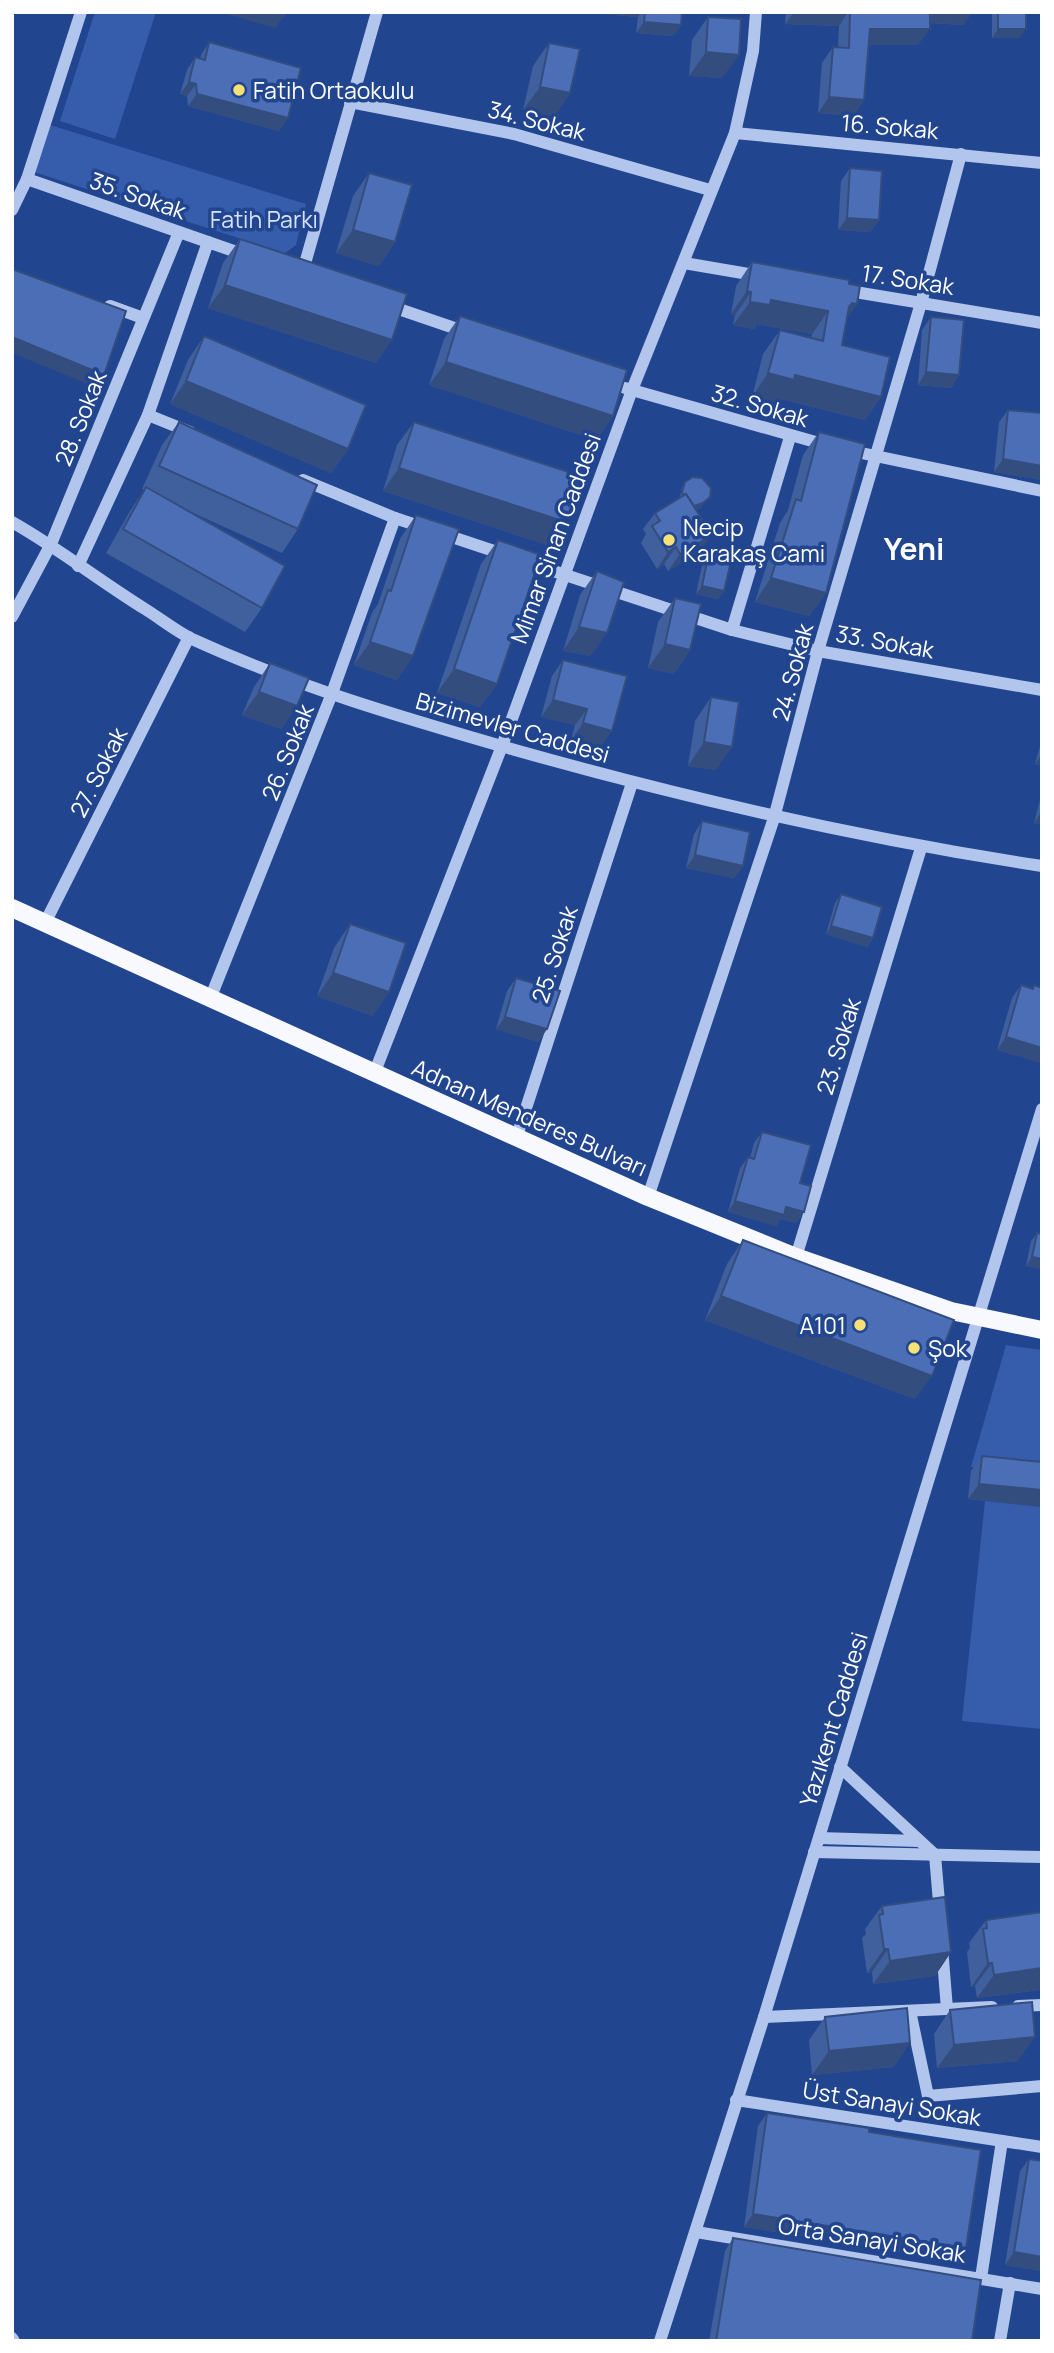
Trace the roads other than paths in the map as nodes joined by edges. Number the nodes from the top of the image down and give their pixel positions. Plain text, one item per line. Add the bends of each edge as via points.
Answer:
1 (81, 12) edge
2 (377, 12) edge
3 (757, 12) edge
4 (350, 102) junction
5 (734, 133) junction
6 (961, 154) junction
7 (1042, 163) edge
8 (27, 179) junction
9 (710, 190) junction
10 (12, 210) edge
11 (179, 232) junction
12 (208, 242) junction
13 (267, 262) edge
14 (684, 263) junction
15 (776, 278) edge
16 (315, 279) edge
17 (829, 287) edge
18 (368, 298) edge
19 (91, 299) edge
20 (921, 303) junction
21 (143, 318) junction
22 (1042, 323) edge
23 (474, 335) edge
24 (606, 381) edge
25 (632, 390) junction
26 (148, 415) junction
27 (197, 435) edge
28 (790, 437) junction
29 (876, 457) junction
30 (296, 477) edge
31 (1042, 491) edge
32 (395, 518) junction
33 (12, 522) edge
34 (51, 544) junction
35 (78, 566) junction
36 (564, 575) junction
37 (12, 617) edge
38 (732, 630) junction
39 (189, 637) junction
40 (818, 651) junction
41 (1042, 690) edge
42 (331, 696) junction
43 (502, 746) junction
44 (632, 783) junction
45 (774, 818) junction
46 (921, 848) junction
47 (1042, 866) edge
48 (12, 908) edge
49 (44, 925) junction
50 (211, 999) junction
51 (374, 1074) junction
52 (1042, 1109) edge
53 (516, 1139) junction
54 (648, 1197) junction
55 (796, 1257) junction
56 (977, 1317) junction
57 (1042, 1330) edge
58 (840, 1768) junction
59 (819, 1838) junction
60 (919, 1841) junction
61 (814, 1852) junction
62 (935, 1855) junction
63 (1042, 1857) edge
64 (1042, 2006) edge
65 (947, 2009) junction
66 (910, 2011) junction
67 (764, 2017) junction
68 (1042, 2086) edge
69 (736, 2100) junction
70 (1002, 2141) junction
71 (1042, 2147) edge
72 (696, 2232) junction
73 (981, 2278) junction
74 (1010, 2283) junction
75 (1042, 2289) edge
76 (660, 2341) edge
77 (1000, 2341) edge

1 - 8 street
2 - 4 street
3 - 5 street, Mimar Sinan Caddesi
4 - 9 street, 34. Sokak via 514,134
4 - 16 street via 296,273
5 - 6 street, 16. Sokak
5 - 9 street, Mimar Sinan Caddesi
6 - 7 street, 16. Sokak
6 - 20 street, 24. Sokak
8 - 10 street
8 - 11 street, 35. Sokak
9 - 14 street, Mimar Sinan Caddesi
11 - 12 street, 35. Sokak
11 - 21 street, 28. Sokak
12 - 13 street, 35. Sokak
12 - 26 street
14 - 15 street
14 - 25 street, Mimar Sinan Caddesi
17 - 20 street, 17. Sokak
18 - 23 street
19 - 21 street
20 - 22 street, 17. Sokak
20 - 29 street, 24. Sokak
21 - 34 street, 28. Sokak
24 - 25 street
25 - 28 street, 32. Sokak
25 - 36 street, Mimar Sinan Caddesi
26 - 27 street
26 - 35 street
28 - 29 street, 32. Sokak
28 - 38 street
29 - 31 street, 32. Sokak
29 - 40 street, 24. Sokak
30 - 32 street, 33. Sokak
32 - 36 street, 33. Sokak
32 - 42 street, 26. Sokak
33 - 34 street, Bizimevler Caddesi
34 - 35 street, Bizimevler Caddesi
34 - 37 street, 28. Sokak
35 - 39 street, Bizimevler Caddesi
36 - 38 street, 33. Sokak
36 - 43 street, Mimar Sinan Caddesi
38 - 40 street, 33. Sokak
39 - 42 street, Bizimevler Caddesi
39 - 49 street, 27. Sokak
40 - 41 street, 33. Sokak
40 - 45 street, 24. Sokak
42 - 43 street, Bizimevler Caddesi
42 - 50 street, 26. Sokak
43 - 44 street, Bizimevler Caddesi
43 - 51 street, Mimar Sinan Caddesi
44 - 45 street, Bizimevler Caddesi
44 - 53 street, 25. Sokak
45 - 46 street, Bizimevler Caddesi
45 - 54 street, 24. Sokak
46 - 47 street, Bizimevler Caddesi
46 - 55 street, 23. Sokak
48 - 49 main road, Adnan Menderes Bulvarı
49 - 50 main road, Adnan Menderes Bulvarı
50 - 51 main road, Adnan Menderes Bulvarı
51 - 53 main road, Adnan Menderes Bulvarı
52 - 56 street, Yazıkent Caddesi
53 - 54 main road, Adnan Menderes Bulvarı
54 - 55 main road, Adnan Menderes Bulvarı
55 - 56 main road, Adnan Menderes Bulvarı
56 - 57 main road, Adnan Menderes Bulvarı
56 - 58 street, Yazıkent Caddesi
58 - 59 street, Yazıkent Caddesi
58 - 60 street
59 - 60 street
59 - 61 street, Yazıkent Caddesi
60 - 62 street
61 - 62 street
61 - 67 street, Yazıkent Caddesi
62 - 63 street
62 - 65 street
64 - 65 street
65 - 66 street
66 - 67 street
66 - 68 street via 928,2096
67 - 69 street, Yazıkent Caddesi
69 - 70 street, Üst Sanayi Sokak
69 - 72 street, Yazıkent Caddesi
70 - 71 street, Üst Sanayi Sokak
70 - 73 street
72 - 73 street, Orta Sanayi Sokak
72 - 76 street, Yazıkent Caddesi
73 - 74 street, Orta Sanayi Sokak
74 - 75 street, Orta Sanayi Sokak
74 - 77 street

